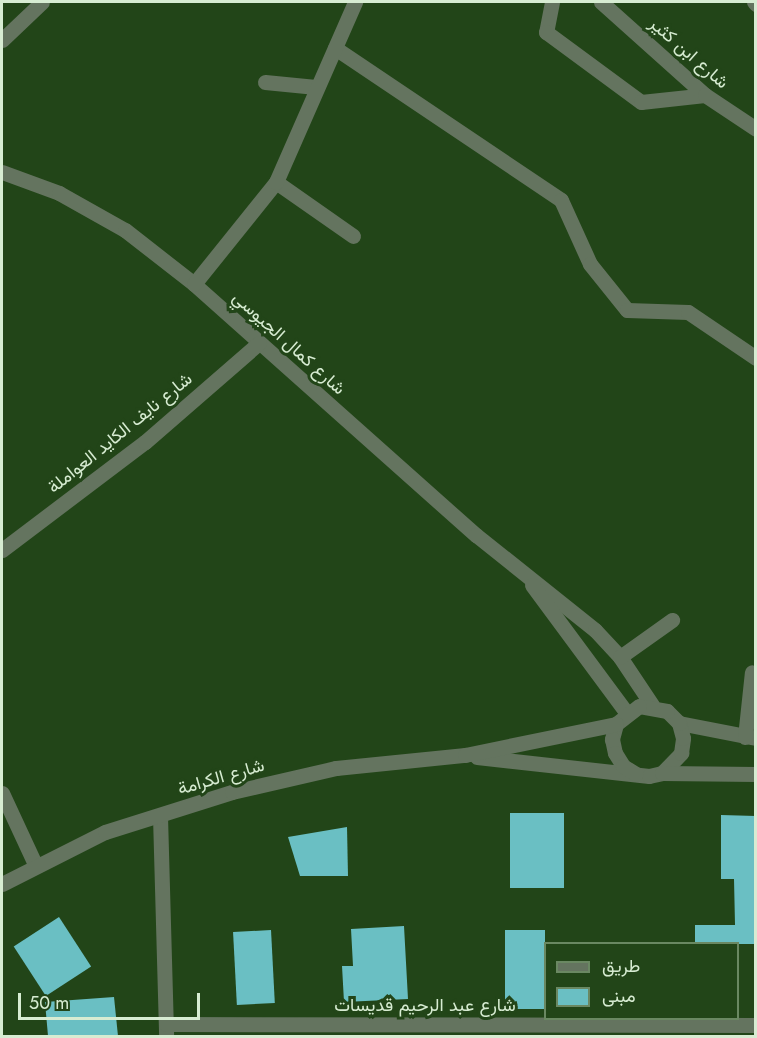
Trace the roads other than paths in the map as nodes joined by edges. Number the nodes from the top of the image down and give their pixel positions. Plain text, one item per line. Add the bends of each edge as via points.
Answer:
1 (42, 2) edge
2 (355, 2) edge
3 (552, 2) edge
4 (602, 2) edge
5 (2, 40) edge
6 (335, 48) junction
7 (265, 82) dead end
8 (316, 87) junction
9 (705, 95) junction
10 (756, 129) edge
11 (2, 172) edge
12 (276, 182) junction
13 (353, 236) dead end
14 (194, 284) junction
15 (259, 343) junction
16 (756, 358) edge
17 (2, 550) edge
18 (528, 577) junction
19 (672, 620) dead end
20 (620, 657) junction
21 (752, 672) dead end
22 (652, 705) junction
23 (621, 718) junction
24 (679, 723) junction
25 (750, 737) edge
26 (465, 755) junction
27 (662, 773) junction
28 (636, 774) junction
29 (756, 774) edge
30 (2, 793) edge
31 (160, 816) junction
32 (35, 864) junction
33 (2, 884) edge
34 (756, 1025) edge
35 (166, 1030) edge

1 - 5 street
2 - 6 street
3 - 9 street via 546,33 641,102
4 - 9 street, شارع ابن كثير
6 - 8 street
6 - 16 street via 561,200 590,264 627,310 688,312
7 - 8 street
8 - 12 street via 292,153
9 - 10 street, شارع ابن كثير
11 - 14 street, شارع كمال الجيوسي via 59,193 125,230
12 - 13 street
12 - 14 street
14 - 15 street, شارع كمال الجيوسي
15 - 17 street, شارع نايف الكايد العواملة via 145,442
15 - 18 street, شارع كمال الجيوسي
18 - 20 street, شارع كمال الجيوسي via 569,607
18 - 23 street, شارع كمال الجيوسي
19 - 20 street
20 - 22 street, شارع كمال الجيوسي
21 - 25 street
22 - 23 street
22 - 24 street via 667,711
23 - 26 street, شارع الكرامة
23 - 28 street via 612,739 615,753 623,766
24 - 25 street
24 - 27 street via 681,753
26 - 28 street, شارع الكرامة
26 - 31 street, شارع الكرامة via 336,768 232,792
27 - 28 street
27 - 29 street
30 - 32 street
31 - 32 street, شارع الكرامة via 105,832
31 - 35 street
32 - 33 street, شارع الكرامة
34 - 35 street, شارع عبد الرحيم قديسات

